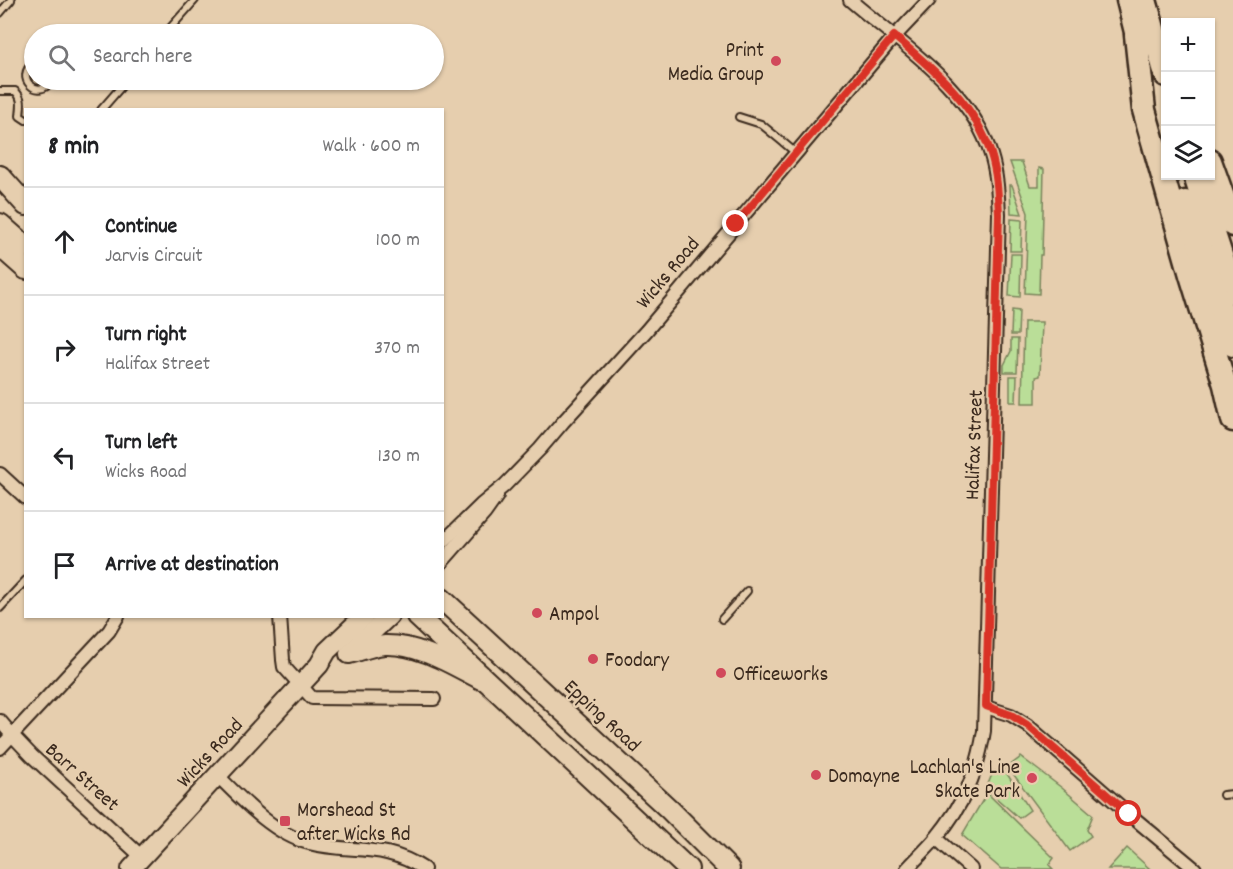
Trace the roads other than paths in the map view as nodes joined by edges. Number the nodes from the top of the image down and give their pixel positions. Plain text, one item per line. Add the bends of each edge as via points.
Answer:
1 (11, 0) edge
2 (195, 0) edge
3 (850, 0) edge
4 (929, 0) edge
5 (1128, 0) edge
6 (1146, 0) edge
7 (0, 13) edge
8 (174, 24) edge
9 (1161, 24) edge
10 (1136, 35) junction
11 (894, 36) junction
12 (1165, 72) edge
13 (24, 90) edge
14 (118, 90) edge
15 (0, 92) edge
16 (19, 95) junction
17 (103, 108) edge
18 (740, 117) dead end
19 (24, 119) edge
20 (1162, 126) edge
21 (796, 153) junction
22 (1215, 175) edge
23 (0, 176) edge
24 (1177, 180) edge
25 (1196, 180) edge
26 (0, 194) edge
27 (24, 203) edge
28 (24, 215) edge
29 (0, 224) edge
30 (1233, 225) edge
31 (24, 245) edge
32 (0, 246) edge
33 (24, 267) edge
34 (1233, 292) edge
35 (1233, 345) edge
36 (1233, 420) edge
37 (0, 474) edge
38 (504, 486) junction
39 (24, 496) edge
40 (444, 541) edge
41 (444, 560) edge
42 (24, 582) edge
43 (747, 591) dead end
44 (444, 602) edge
45 (0, 608) edge
46 (117, 618) edge
47 (280, 618) edge
48 (362, 618) edge
49 (387, 618) edge
50 (419, 618) edge
51 (722, 619) dead end
52 (349, 654) junction
53 (319, 665) junction
54 (488, 684) junction
55 (301, 685) junction
56 (434, 699) dead end
57 (986, 706) junction
58 (0, 721) edge
59 (12, 735) junction
60 (0, 748) edge
61 (217, 776) junction
62 (1233, 794) edge
63 (1223, 795) dead end
64 (936, 838) junction
65 (137, 863) edge
66 (424, 869) edge
67 (688, 869) edge
68 (729, 869) edge
69 (907, 869) edge
70 (971, 869) edge
71 (1195, 869) edge

1 - 7 lane
2 - 8 lane
3 - 11 street, Halifax Street
4 - 11 street, Wicks Road
5 - 10 highway
6 - 9 highway
6 - 12 highway
10 - 20 highway
10 - 36 highway via 1144,110
11 - 21 street, Wicks Road
11 - 57 street, Halifax Street via 958,95 984,136 997,185
13 - 16 lane
14 - 17 lane
15 - 16 lane via 15,91
16 - 19 lane via 20,116
18 - 21 lane via 761,124
21 - 38 street, Wicks Road via 657,319
22 - 30 highway
23 - 27 main road
24 - 35 highway
25 - 34 highway
26 - 28 main road
29 - 31 main road
32 - 33 main road
37 - 39 street
38 - 40 street, Wicks Road
38 - 41 street, Wicks Road
42 - 45 lane
43 - 51 lane
44 - 68 main road, Epping Road
46 - 59 street via 110,631
47 - 55 street via 284,667
48 - 53 main road, Wicks Road via 327,651
49 - 52 main road, Wicks Road
50 - 54 main road
52 - 53 main road, Wicks Road
52 - 54 main road via 379,646 408,647
53 - 55 main road, Wicks Road
54 - 67 main road
55 - 56 street via 312,698
55 - 61 main road, Wicks Road
57 - 64 street, Halifax Street via 980,757 970,785
57 - 71 street via 1027,725
58 - 59 street, Barr Street
59 - 60 street
59 - 65 street, Barr Street
61 - 65 main road, Wicks Road
61 - 66 street via 268,822 293,837 326,846 387,852
62 - 63 lane
64 - 69 street, Halifax Street
64 - 70 street

